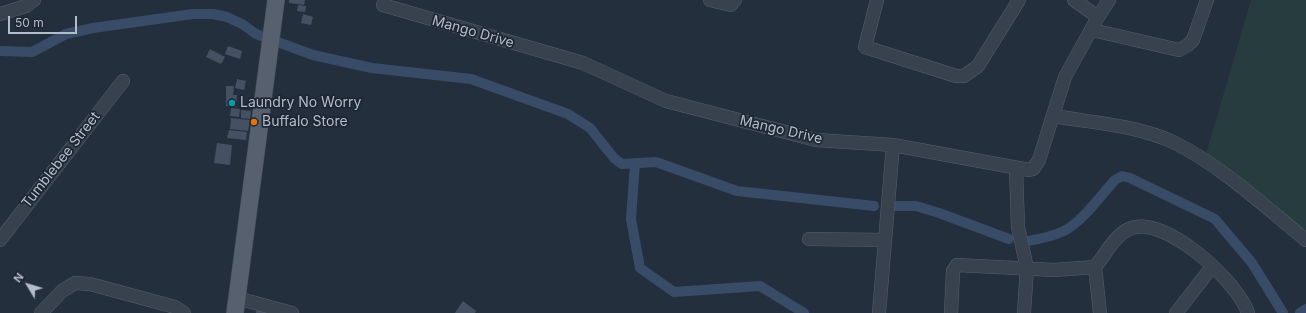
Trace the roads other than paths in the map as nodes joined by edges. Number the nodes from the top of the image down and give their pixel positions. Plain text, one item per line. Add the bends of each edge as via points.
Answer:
1 (34, 0) edge
2 (276, 0) edge
3 (710, 0) edge
4 (735, 0) edge
5 (877, 0) edge
6 (1019, 0) edge
7 (1074, 0) edge
8 (1109, 0) edge
9 (1207, 0) edge
10 (383, 5) dead end
11 (0, 14) edge
12 (1098, 17) junction
13 (1092, 30) junction
14 (123, 81) dead end
15 (1054, 116) junction
16 (893, 145) junction
17 (1016, 168) junction
18 (809, 239) dead end
19 (0, 240) edge
20 (884, 240) junction
21 (1306, 240) edge
22 (1095, 267) junction
23 (1212, 267) junction
24 (1027, 268) junction
25 (236, 306) edge
26 (41, 313) edge
27 (184, 313) edge
28 (292, 313) edge
29 (879, 313) edge
30 (951, 313) edge
31 (1024, 313) edge
32 (1100, 313) edge
33 (1176, 313) edge
34 (1248, 313) edge

1 - 11 street via 26,6
2 - 25 main road
3 - 4 street via 730,5
5 - 6 street via 865,46 956,76 964,76 978,66
7 - 12 street
8 - 12 street, Mango Drive
9 - 13 street via 1193,40 1179,50
10 - 16 street, Mango Drive via 584,64 666,101 816,140
12 - 13 street, Mango Drive
13 - 15 street, Mango Drive via 1065,77
14 - 19 street, Tumblebee Street
15 - 17 street, Mango Drive via 1036,165 1029,170
15 - 21 street via 1132,129 1172,142 1206,161
16 - 17 street, Mango Drive
16 - 20 street
17 - 24 street via 1018,227
18 - 20 street
20 - 29 street
22 - 23 street via 1121,233 1140,226 1158,229 1179,240 1197,251
22 - 24 street via 1054,270
22 - 32 street
23 - 33 street
23 - 34 street via 1244,304
24 - 30 street via 957,265 953,271
24 - 31 street
25 - 28 street
26 - 27 street via 62,291 75,283 90,284 175,307

